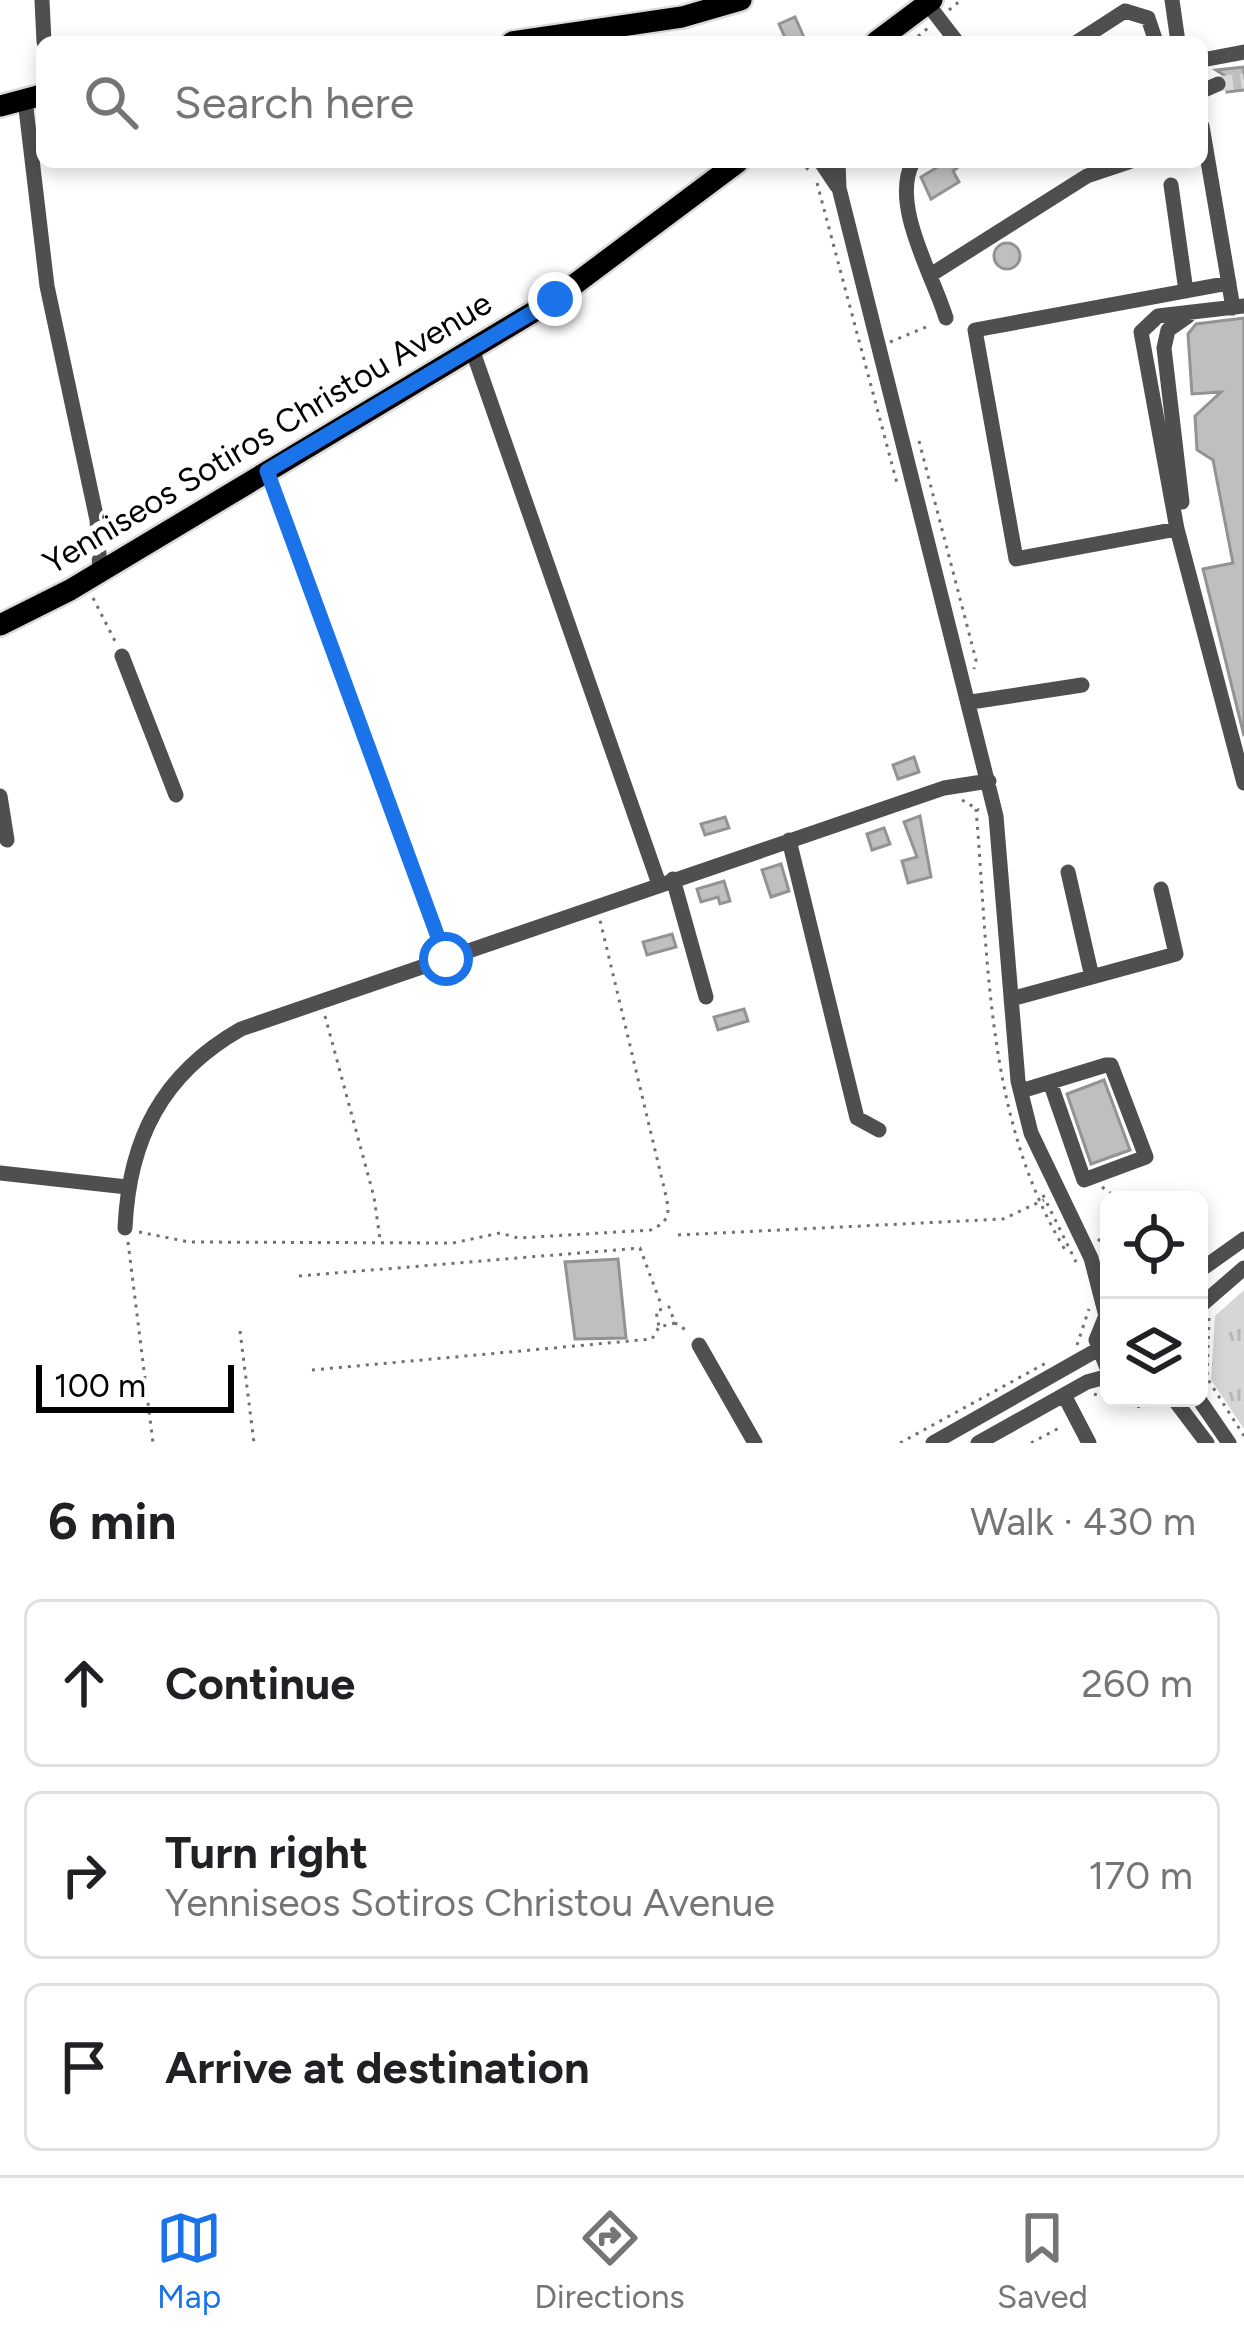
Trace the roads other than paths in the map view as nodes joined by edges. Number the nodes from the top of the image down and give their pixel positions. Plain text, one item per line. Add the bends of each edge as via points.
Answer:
1 (43, 0) edge
2 (741, 0) edge
3 (1172, 0) edge
4 (934, 2) edge
5 (44, 36) edge
6 (553, 36) edge
7 (885, 36) edge
8 (899, 36) edge
9 (954, 36) edge
10 (1086, 36) edge
11 (1154, 36) edge
12 (1177, 36) edge
13 (1244, 52) edge
14 (1208, 59) edge
15 (33, 98) edge
16 (0, 106) edge
17 (36, 138) edge
18 (1208, 162) edge
19 (38, 168) edge
20 (748, 168) edge
21 (825, 168) edge
22 (838, 168) edge
23 (910, 168) edge
24 (1111, 168) edge
25 (1171, 184) dead end
26 (839, 188) junction
27 (932, 274) junction
28 (1229, 283) junction
29 (1186, 291) junction
30 (1238, 307) edge
31 (1196, 312) junction
32 (946, 318) road end
33 (472, 349) junction
34 (1177, 529) junction
35 (93, 576) junction
36 (0, 625) edge
37 (122, 656) road end
38 (1082, 685) dead end
39 (971, 702) junction
40 (989, 782) junction
41 (1244, 783) edge
42 (176, 795) dead end
43 (0, 796) edge
44 (7, 840) dead end
45 (790, 840) junction
46 (1068, 872) dead end
47 (666, 882) junction
48 (1161, 889) dead end
49 (1092, 977) junction
50 (706, 997) dead end
51 (1011, 999) junction
52 (1050, 1082) junction
53 (1021, 1091) junction
54 (879, 1130) dead end
55 (0, 1174) edge
56 (127, 1187) junction
57 (125, 1228) road end
58 (1244, 1239) edge
59 (1086, 1265) junction
60 (1208, 1265) edge
61 (1244, 1268) edge
62 (1100, 1269) edge
63 (1102, 1299) edge
64 (1208, 1305) edge
65 (1100, 1324) edge
66 (699, 1345) road end
67 (1097, 1350) junction
68 (1100, 1356) edge
69 (1100, 1377) edge
70 (1064, 1394) junction
71 (1179, 1407) edge
72 (1204, 1407) edge
73 (755, 1443) edge
74 (933, 1443) edge
75 (978, 1443) edge
76 (1089, 1443) edge
77 (1207, 1443) edge
78 (1229, 1443) edge

1 - 5 street
2 - 6 main road
3 - 12 street
4 - 7 main road
4 - 8 main road
4 - 9 street
10 - 11 street via 1125,11 1148,18
13 - 14 street
15 - 16 main road
15 - 17 street
18 - 28 street
19 - 35 street via 47,286 97,520
20 - 33 main road, Yenniseos Sotiros Christou Avenue
21 - 26 street
22 - 26 street
23 - 27 street via 905,202
24 - 27 street
25 - 29 street
26 - 39 street
27 - 32 street
28 - 29 street
28 - 30 street
29 - 34 street via 975,331 1016,559
30 - 31 street
31 - 34 street via 1168,331 1164,348 1185,523
31 - 34 street via 1158,316 1141,332
33 - 35 main road, Yenniseos Sotiros Christou Avenue
33 - 47 street
34 - 41 street
35 - 36 main road, Yenniseos Sotiros Christou Avenue
37 - 42 street
38 - 39 street
39 - 40 street
40 - 45 street via 944,788
40 - 51 street
43 - 44 street
45 - 47 street
45 - 54 street via 857,1118
46 - 49 street
47 - 50 street
47 - 56 street via 241,1029 207,1048 163,1097 136,1145
48 - 49 street via 1176,954
49 - 51 street
51 - 53 street
52 - 52 street via 1116,1068 1145,1157 1084,1180
52 - 53 street
53 - 59 street
55 - 56 street
56 - 57 street
58 - 60 street
59 - 62 street
59 - 63 street
61 - 64 street
65 - 67 street
66 - 73 street
67 - 68 street
67 - 74 street
69 - 70 street
70 - 75 street
70 - 76 street
71 - 77 street
72 - 78 street

